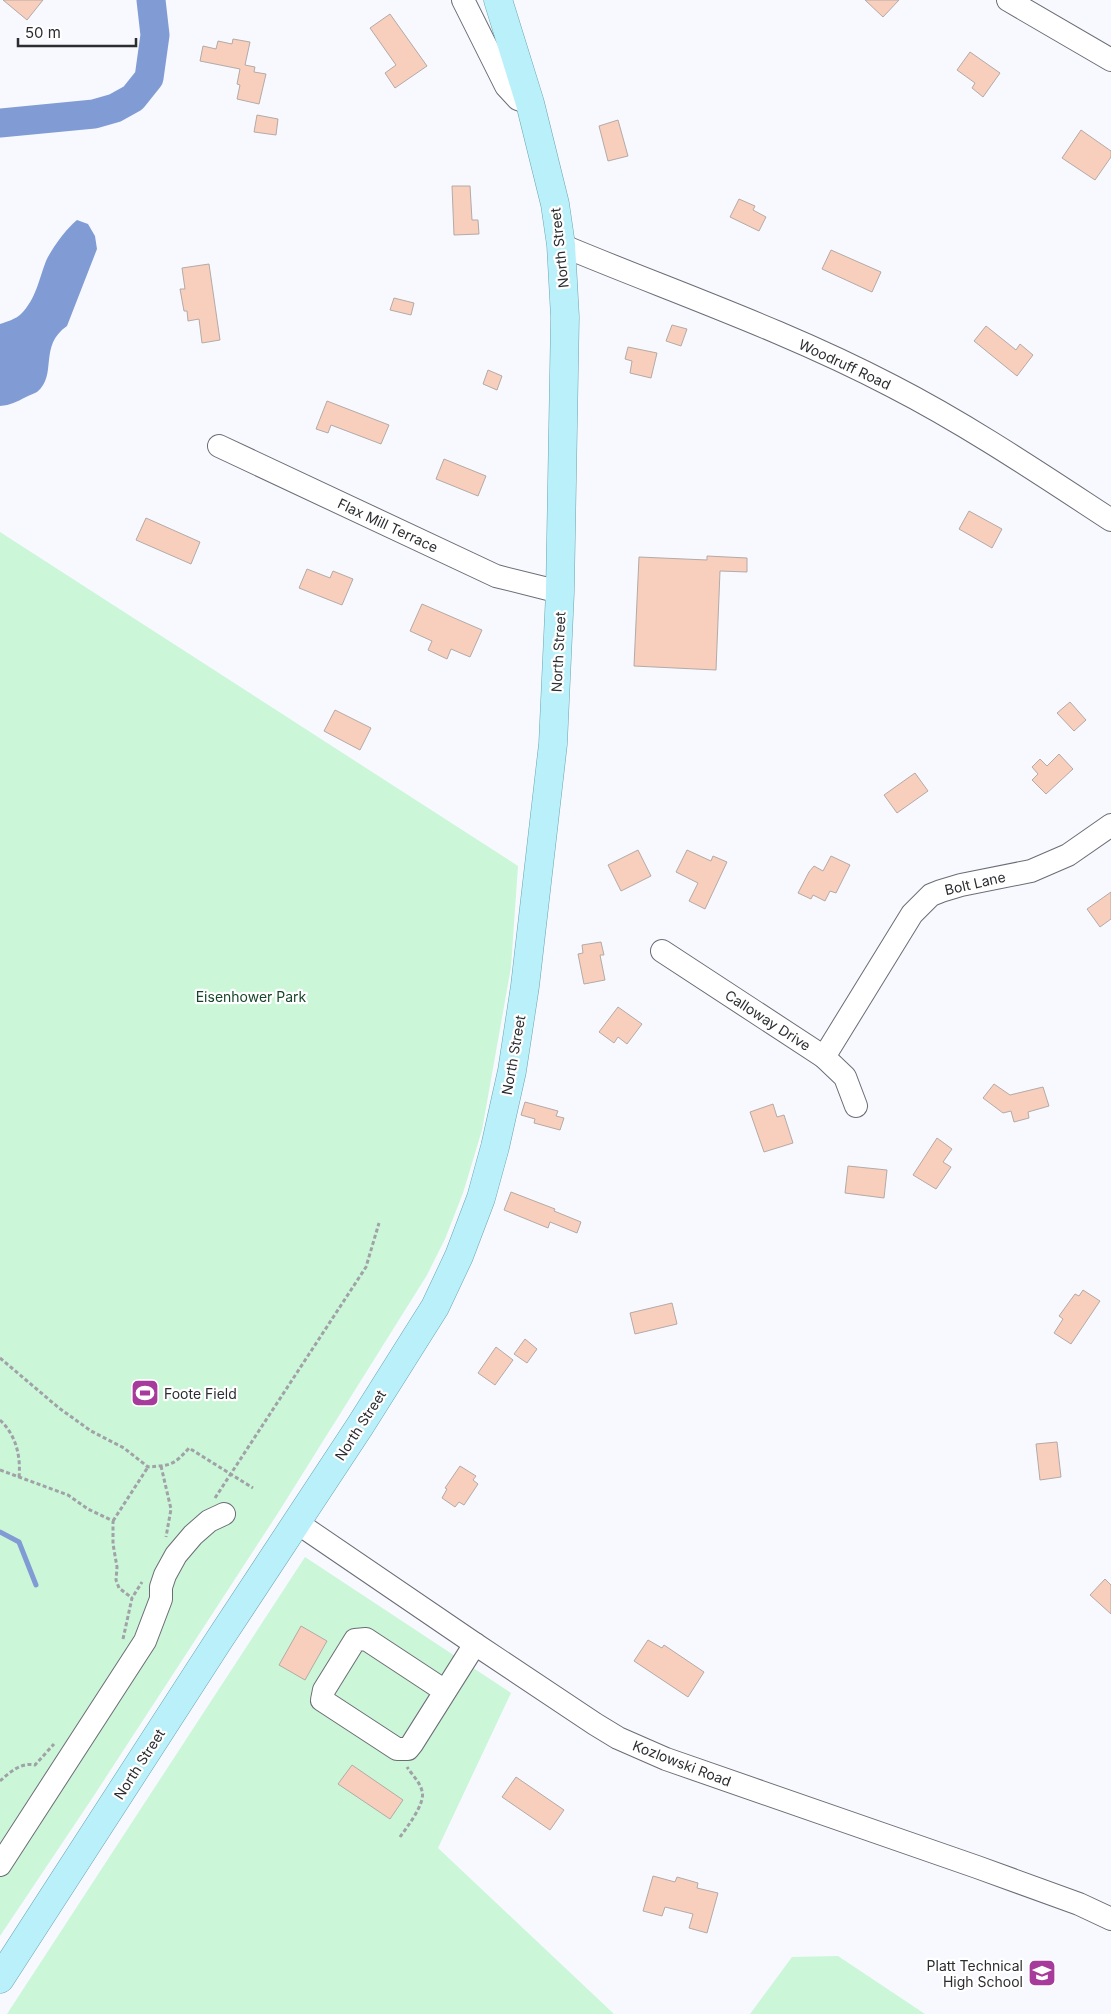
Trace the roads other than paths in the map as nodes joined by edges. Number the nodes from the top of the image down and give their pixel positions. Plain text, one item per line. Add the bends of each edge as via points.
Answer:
1 (463, 0) edge
2 (498, 0) edge
3 (1008, 0) edge
4 (1111, 60) edge
5 (530, 103) junction
6 (561, 245) junction
7 (219, 446) dead end
8 (1111, 520) edge
9 (560, 592) junction
10 (1111, 826) edge
11 (662, 951) dead end
12 (824, 1057) junction
13 (856, 1106) dead end
14 (218, 1508) road end
15 (296, 1522) junction
16 (475, 1644) junction
17 (446, 1691) junction
18 (0, 1865) edge
19 (1111, 1919) edge
20 (0, 1979) edge

1 - 5 street via 506,86 518,98
2 - 5 main road, North Street
3 - 4 street
5 - 6 main road, North Street via 555,204
6 - 8 street, Woodruff Road via 790,338 890,385 995,445
6 - 9 main road, North Street via 565,317
7 - 9 street, Flax Mill Terrace via 496,576
9 - 15 main road, North Street via 553,744 525,986 512,1071 481,1198 435,1306
10 - 12 street, Bolt Lane via 1068,855 1030,871 930,895 912,914
11 - 12 street, Calloway Drive
12 - 13 street, Calloway Drive via 845,1077
14 - 18 street via 176,1555 165,1575 161,1598 145,1641
15 - 16 street, Kozlowski Road
15 - 20 main road, North Street
16 - 17 street
16 - 19 street, Kozlowski Road via 618,1738 666,1759 977,1867
17 - 17 street via 412,1744 402,1750 322,1700 324,1690 355,1640 366,1639

